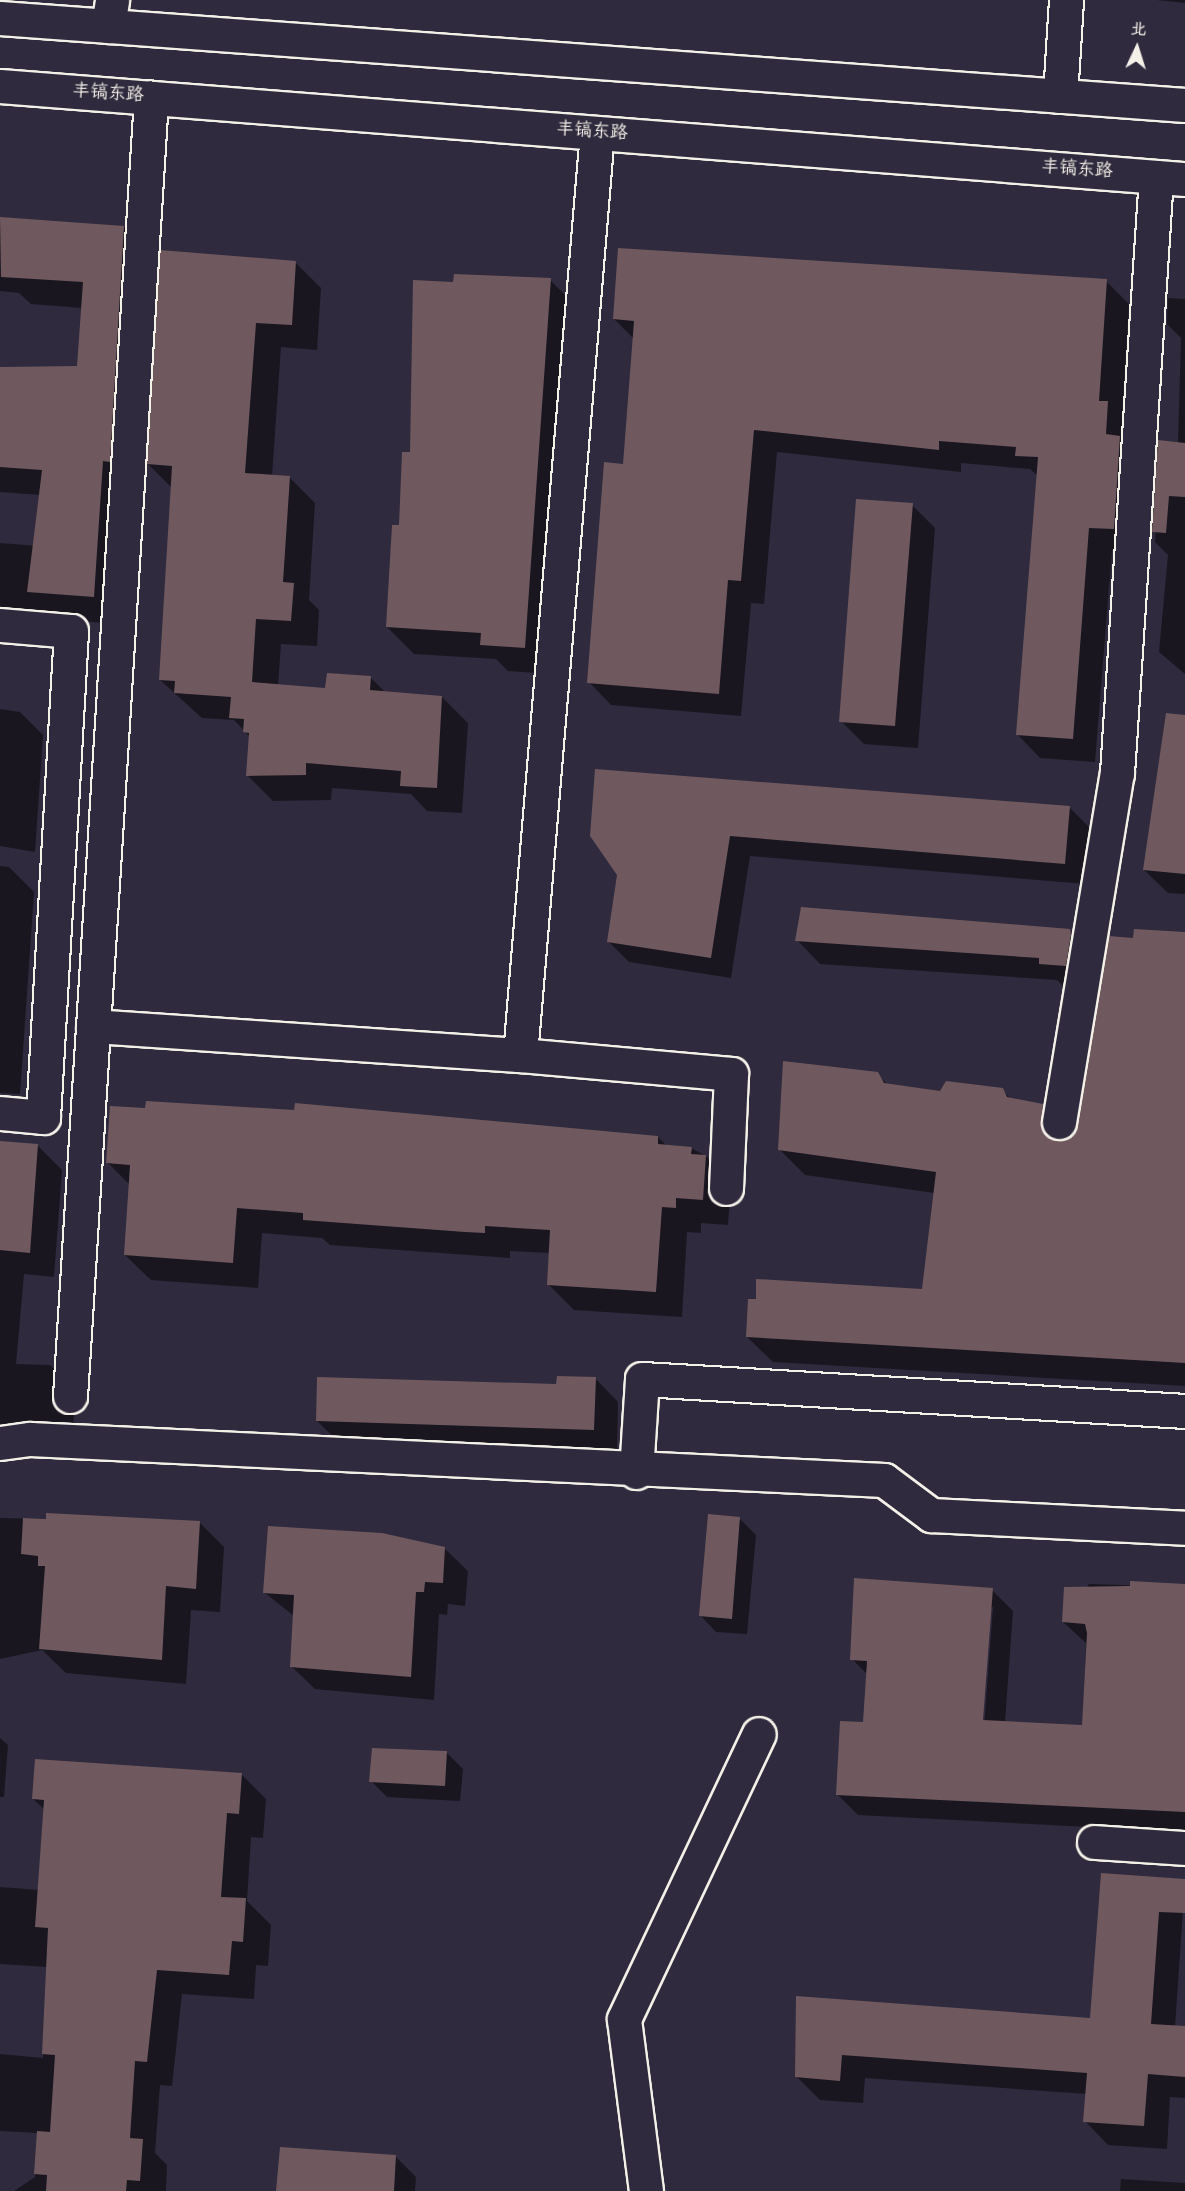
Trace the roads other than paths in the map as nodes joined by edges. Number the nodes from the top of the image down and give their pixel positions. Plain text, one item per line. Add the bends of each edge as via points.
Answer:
1 (1066, 0) edge
2 (110, 13) edge
3 (0, 18) edge
4 (0, 86) edge
5 (1060, 96) junction
6 (151, 98) junction
7 (1185, 105) edge
8 (597, 133) junction
9 (1171, 178) edge
10 (0, 625) edge
11 (93, 1026) junction
12 (520, 1054) junction
13 (0, 1113) edge
14 (1059, 1122) dead end
15 (726, 1188) dead end
16 (70, 1395) dead end
17 (1185, 1411) edge
18 (0, 1443) edge
19 (636, 1473) junction
20 (1185, 1528) edge
21 (759, 1734) dead end
22 (1094, 1842) dead end
23 (1185, 1848) edge
24 (646, 2191) edge

1 - 5 street
2 - 3 street
2 - 5 street
4 - 6 street, 丰镐东路
5 - 7 street
6 - 8 street, 丰镐东路
6 - 11 street
8 - 9 street, 丰镐东路
8 - 12 street
9 - 14 street via 1117,773
10 - 13 street via 71,631 43,1117
11 - 12 street
11 - 16 street
12 - 15 street via 731,1074
17 - 19 street via 642,1379
18 - 19 street via 30,1439
19 - 20 street via 884,1480 931,1515
21 - 24 street via 624,2019
22 - 23 street

